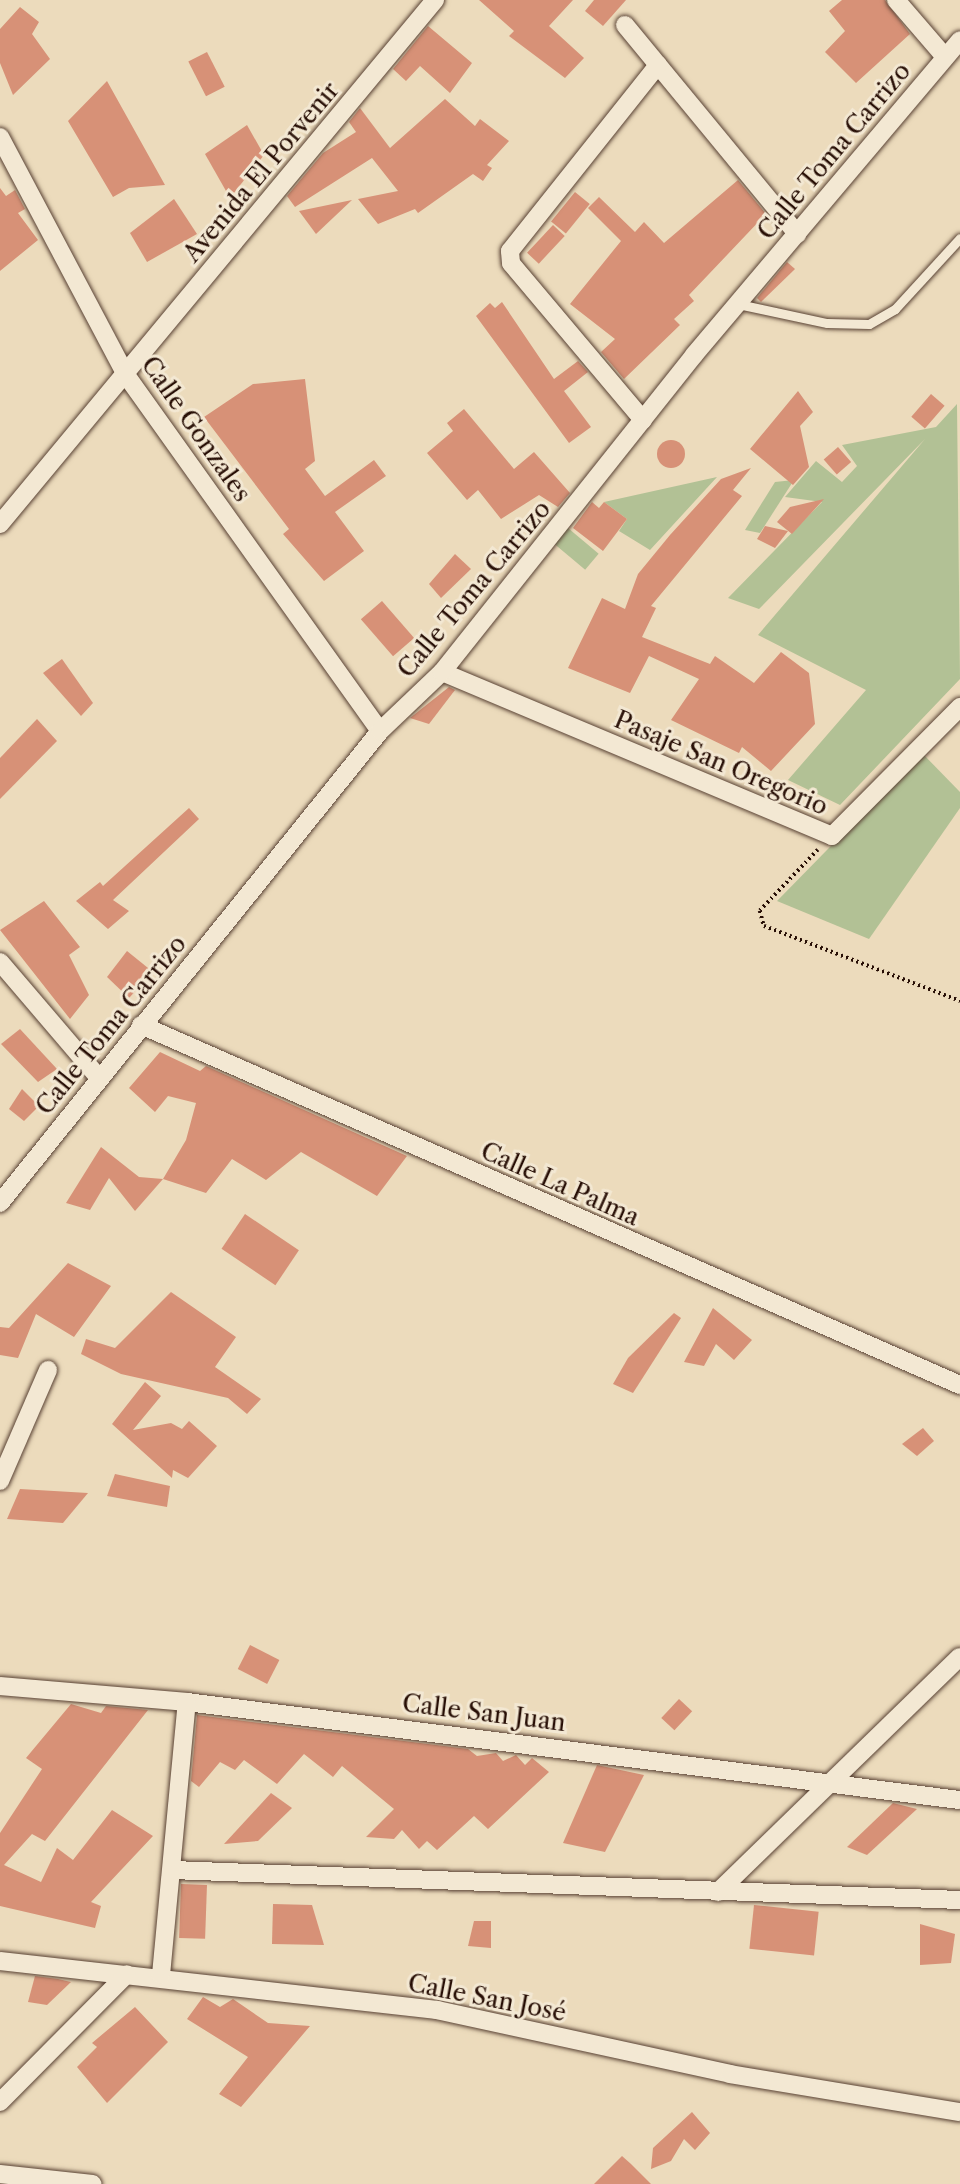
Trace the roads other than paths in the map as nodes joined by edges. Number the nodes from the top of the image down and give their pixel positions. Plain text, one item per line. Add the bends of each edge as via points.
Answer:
1 (435, 0) edge
2 (896, 0) edge
3 (625, 25) dead end
4 (960, 40) edge
5 (945, 57) junction
6 (658, 65) junction
7 (0, 137) edge
8 (797, 234) junction
9 (960, 238) edge
10 (738, 304) junction
11 (126, 375) junction
12 (643, 421) junction
13 (0, 524) edge
14 (442, 673) junction
15 (960, 707) edge
16 (380, 731) junction
17 (0, 962) edge
18 (141, 1026) junction
19 (99, 1078) junction
20 (0, 1203) edge
21 (48, 1370) dead end
22 (960, 1385) edge
23 (0, 1480) edge
24 (960, 1657) edge
25 (0, 1686) edge
26 (187, 1702) junction
27 (824, 1782) junction
28 (960, 1800) edge
29 (172, 1870) junction
30 (718, 1892) junction
31 (960, 1900) edge
32 (0, 1961) edge
33 (127, 1975) junction
34 (161, 1975) junction
35 (0, 2102) edge
36 (960, 2112) edge
37 (0, 2174) edge
38 (92, 2184) edge

1 - 11 street, Avenida El Porvenir
2 - 5 street
3 - 6 street
4 - 5 street, Calle Toma Carrizo
5 - 8 street, Calle Toma Carrizo
6 - 8 street
6 - 12 street via 510,251 511,263
7 - 11 street, Calle Gonzales
8 - 10 street, Calle Toma Carrizo
9 - 10 lane via 895,309 869,324 827,323
10 - 12 street, Calle Toma Carrizo
11 - 13 street, Avenida El Porvenir
11 - 16 street, Calle Gonzales
12 - 14 street, Calle Toma Carrizo
14 - 15 street, Pasaje San Oregorio via 832,836
14 - 16 street, Calle Toma Carrizo
16 - 18 street, Calle Toma Carrizo
17 - 19 street
18 - 19 street, Calle Toma Carrizo
18 - 22 street, Calle La Palma
19 - 20 street, Calle Toma Carrizo
21 - 23 street
24 - 27 street
25 - 26 street, Calle San Juan
26 - 27 street, Calle San Juan
26 - 29 street
27 - 28 street, Calle San Juan
27 - 30 street
29 - 30 street
29 - 34 street
30 - 31 street
32 - 33 street, Calle San José
33 - 34 street, Calle San José
33 - 35 street
34 - 36 street, Calle San José via 437,2010 730,2074
37 - 38 street

